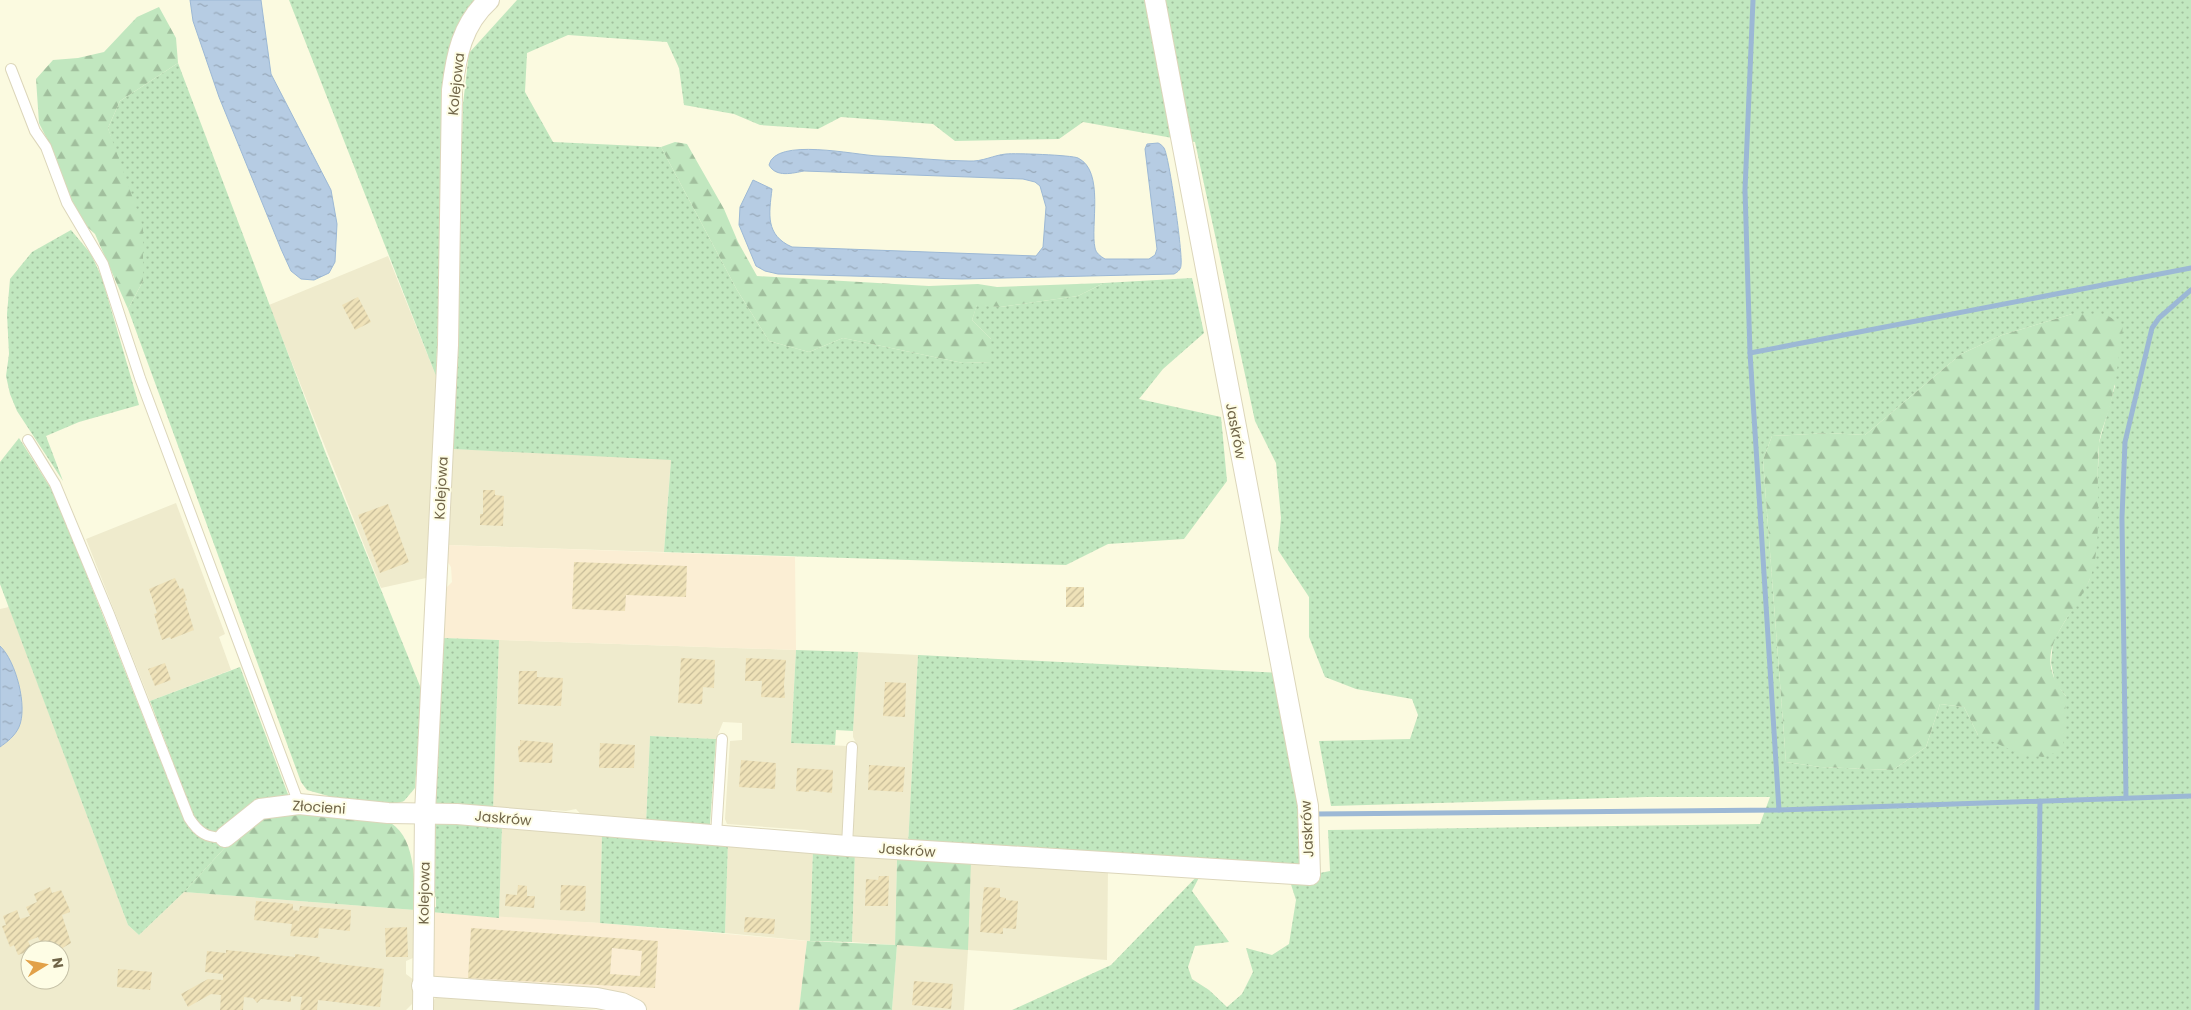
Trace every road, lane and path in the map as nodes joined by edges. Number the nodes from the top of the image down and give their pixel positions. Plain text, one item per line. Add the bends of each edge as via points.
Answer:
1 (489, 0) edge
2 (1155, 0) edge
3 (11, 68) dead end
4 (28, 440) dead end
5 (722, 739) dead end
6 (852, 747) dead end
7 (300, 804) junction
8 (425, 813) junction
9 (716, 835) junction
10 (225, 837) joint
11 (847, 846) junction
12 (422, 986) junction
13 (423, 1010) edge
14 (636, 1010) edge

1 - 8 street, Kolejowa via 464,34 452,90 448,345
2 - 11 street, Jaskrów via 1308,806 1310,875
3 - 7 lane via 67,203 103,264 140,378
4 - 10 lane via 55,484 189,818 200,833 215,838
5 - 9 lane
6 - 11 lane
7 - 8 street, Złocieni via 388,813
7 - 10 street, Złocieni via 260,809
8 - 9 street, Jaskrów
8 - 12 street, Kolejowa
9 - 11 street, Jaskrów
12 - 13 street, Kolejowa
12 - 14 street via 597,998 622,1003

